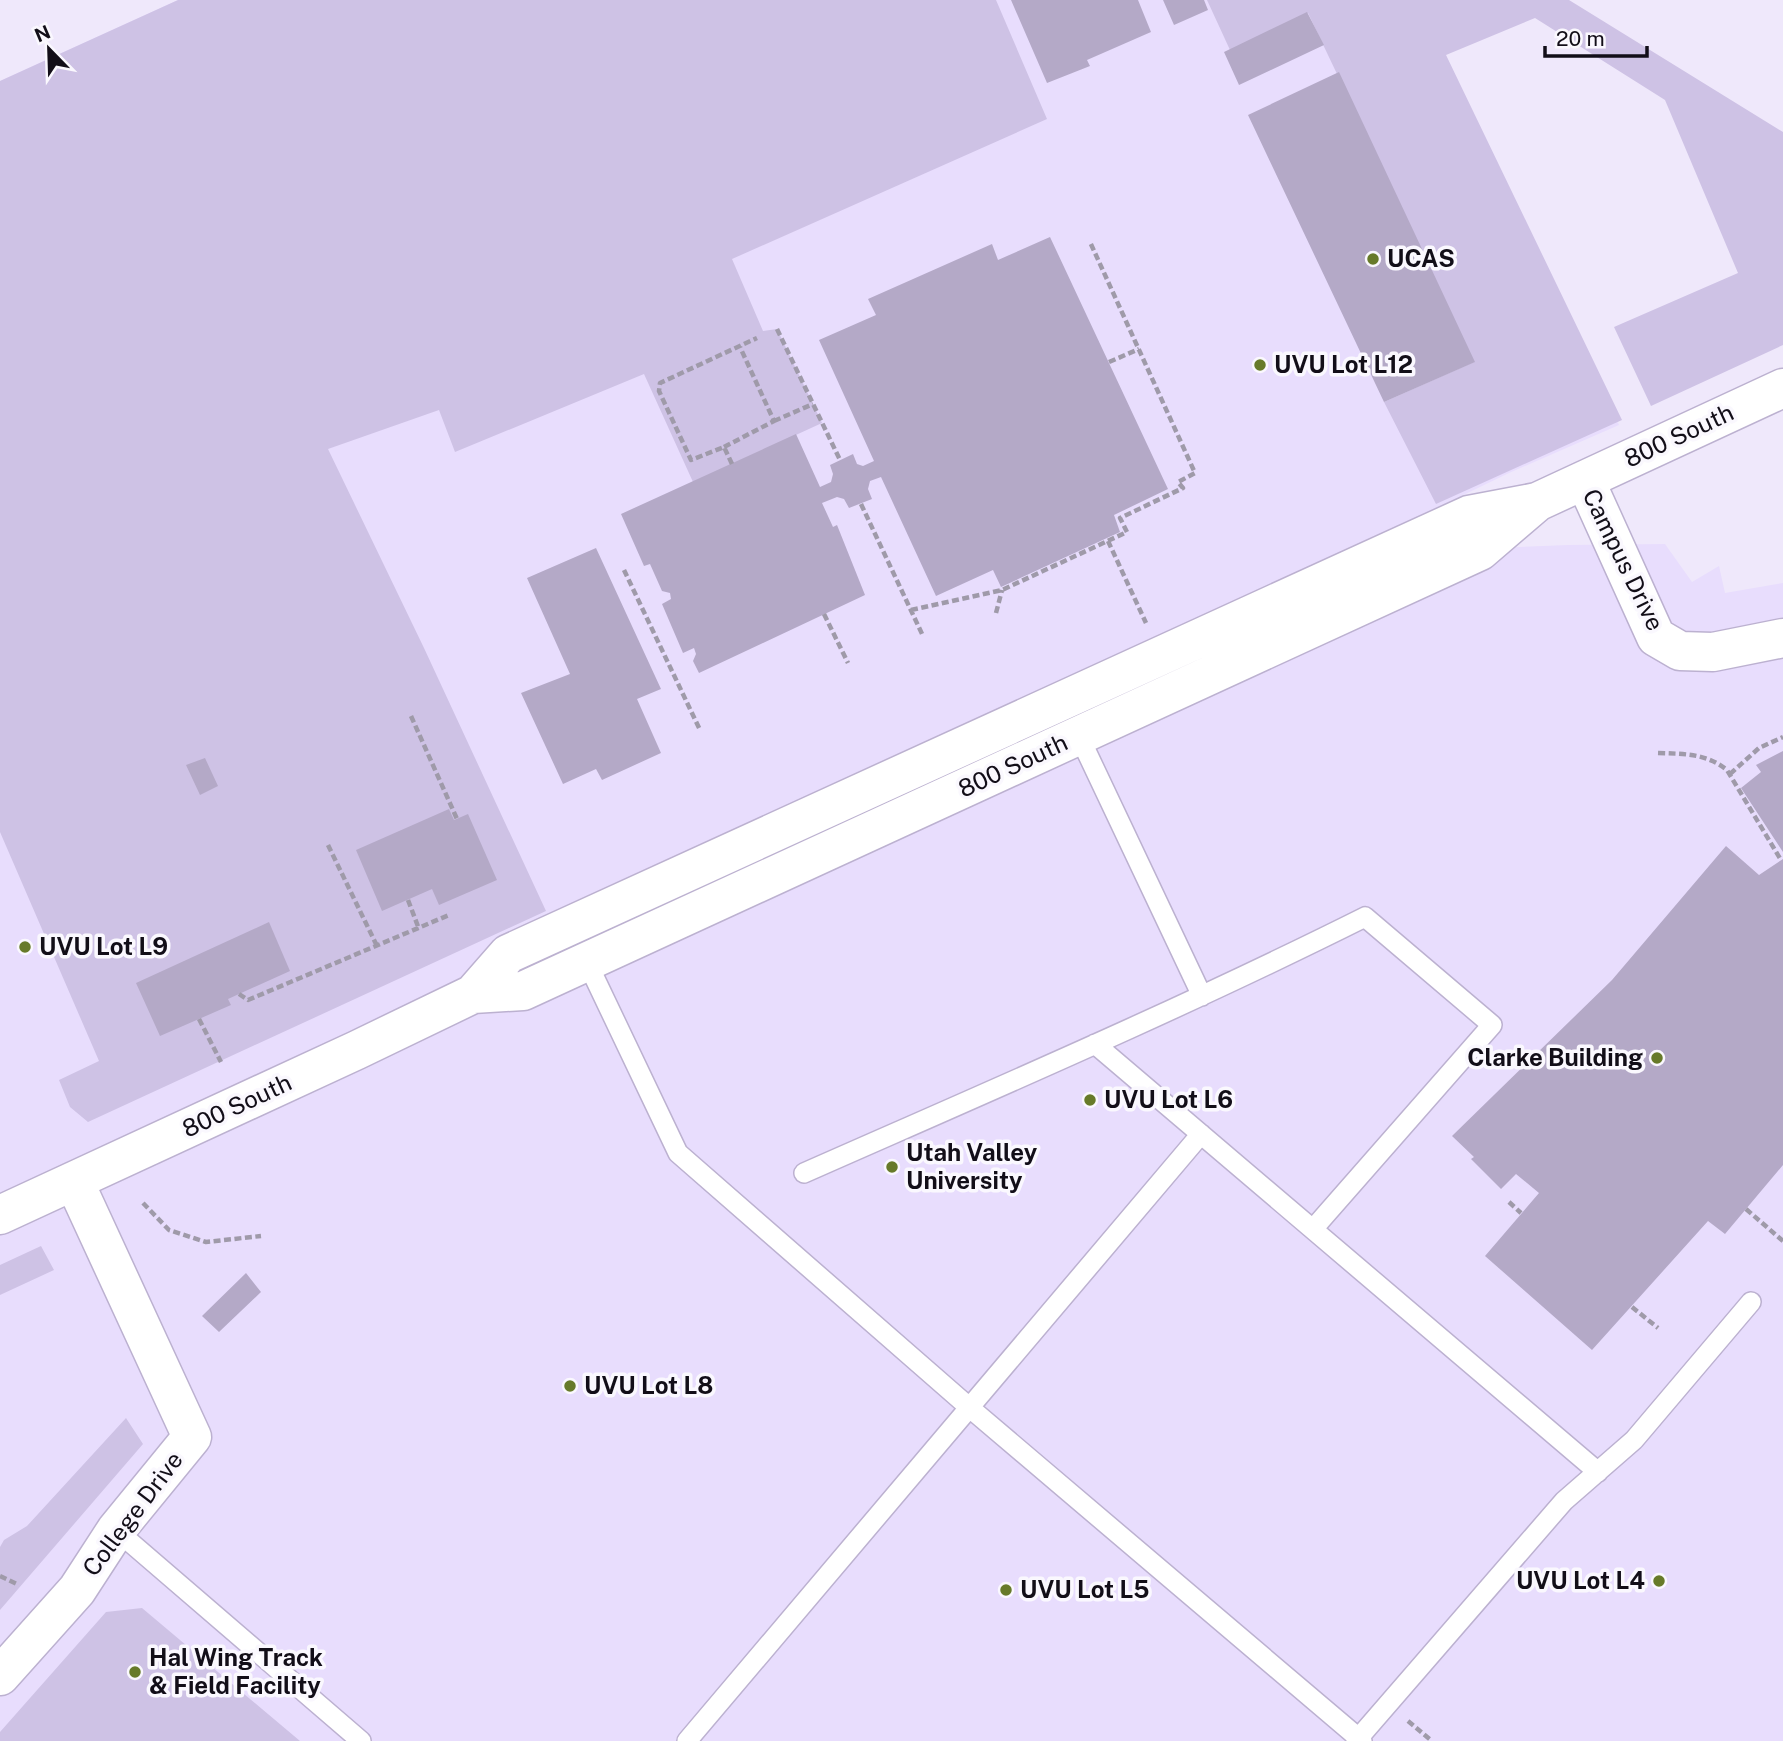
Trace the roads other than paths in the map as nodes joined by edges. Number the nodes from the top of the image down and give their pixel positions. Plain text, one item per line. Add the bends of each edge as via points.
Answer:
1 (1783, 388) edge
2 (1585, 480) junction
3 (1783, 638) edge
4 (1180, 658) junction
5 (1079, 736) junction
6 (676, 879) junction
7 (587, 962) junction
8 (473, 994) junction
9 (1202, 996) junction
10 (1096, 1044) junction
11 (1200, 1134) junction
12 (804, 1173) dead end
13 (74, 1181) junction
14 (0, 1215) edge
15 (1313, 1229) junction
16 (1751, 1302) dead end
17 (970, 1408) junction
18 (1598, 1472) junction
19 (116, 1530) junction
20 (0, 1676) edge
21 (1359, 1740) edge
22 (360, 1741) edge
23 (687, 1741) edge

1 - 2 street, 800 South
2 - 3 street, Campus Drive via 1656,637 1680,651 1713,652
2 - 4 street, 800 South via 1537,502 1469,515
4 - 5 street, 800 South
4 - 6 street, 800 South
5 - 7 street, 800 South
5 - 9 lane
6 - 7 street via 668,901 600,935 590,946
6 - 8 street, 800 South via 508,954
7 - 8 street, 800 South via 523,991
7 - 17 lane via 678,1153
8 - 13 street, 800 South
9 - 10 lane
9 - 15 lane via 1365,917 1492,1025
10 - 11 lane
10 - 12 lane
11 - 15 lane
11 - 17 lane
13 - 14 street, 800 South
13 - 19 street, College Drive via 192,1437
15 - 18 lane
16 - 18 lane via 1634,1440
17 - 21 lane
17 - 23 lane
18 - 21 lane via 1557,1510
19 - 20 street, College Drive via 77,1591
19 - 22 lane

